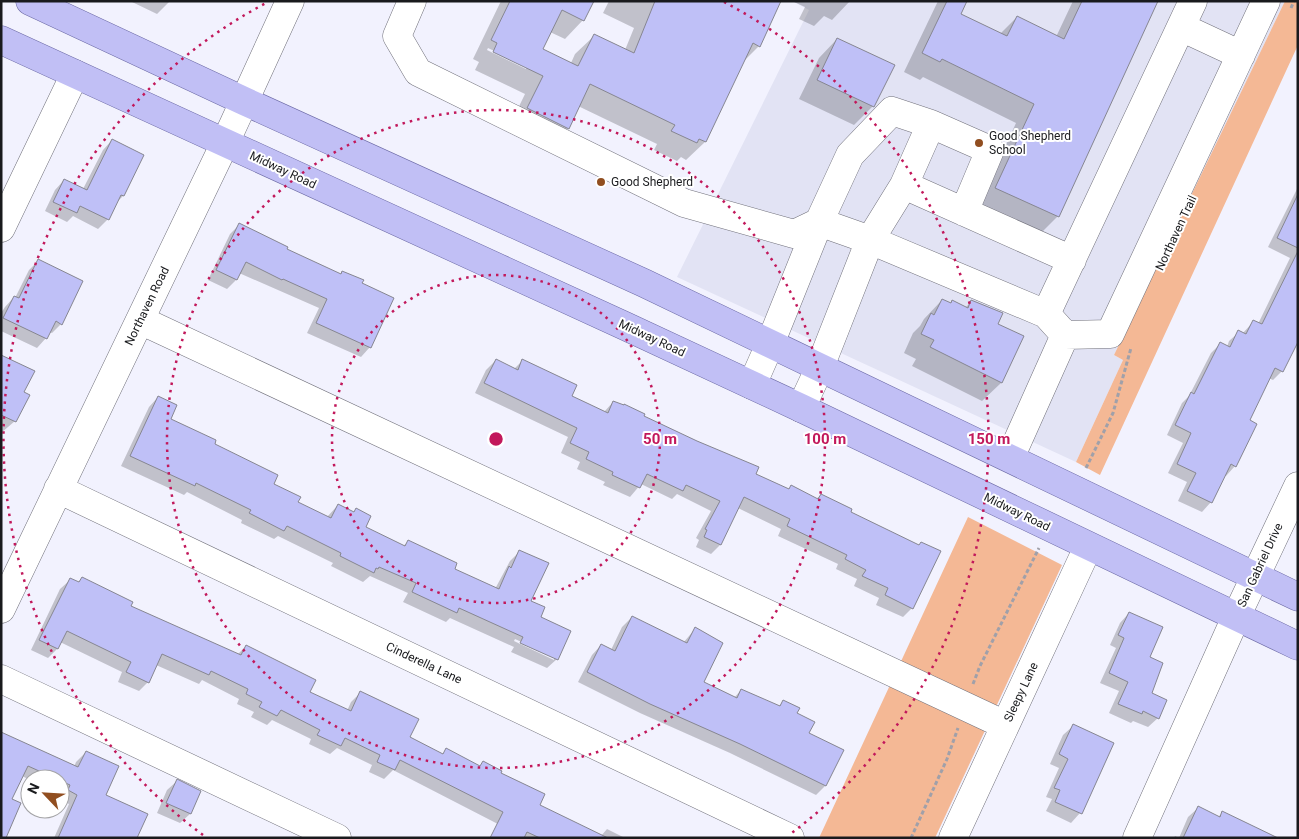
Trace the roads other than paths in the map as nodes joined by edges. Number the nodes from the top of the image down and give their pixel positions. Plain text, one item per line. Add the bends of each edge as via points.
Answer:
1 (30, 1) edge
2 (290, 1) edge
3 (412, 1) edge
4 (1193, 1) edge
5 (1278, 6) edge
6 (1181, 27) junction
7 (1, 40) edge
8 (1241, 55) junction
9 (75, 74) junction
10 (244, 101) junction
11 (932, 124) junction
12 (225, 143) junction
13 (904, 185) junction
14 (964, 212) junction
15 (819, 222) junction
16 (1, 228) edge
17 (870, 240) junction
18 (1072, 260) junction
19 (1046, 314) junction
20 (140, 320) junction
21 (1065, 335) junction
22 (770, 344) junction
23 (820, 367) junction
24 (752, 385) junction
25 (801, 408) junction
26 (1010, 458) junction
27 (1298, 486) edge
28 (58, 489) junction
29 (1088, 547) junction
30 (1255, 576) junction
31 (1298, 597) edge
32 (1, 609) edge
33 (1236, 617) junction
34 (1298, 646) edge
35 (1, 679) edge
36 (1005, 725) junction
37 (338, 838) edge
38 (790, 838) edge
39 (953, 838) edge
40 (1137, 838) edge

1 - 10 main road
2 - 10 street, Northaven Road
3 - 15 street via 396,36 418,72 684,203 794,234
4 - 6 street
5 - 8 street
6 - 8 street
6 - 18 street
7 - 9 main road, Midway Road
8 - 21 street via 1110,334
9 - 12 main road, Midway Road
9 - 16 street
10 - 12 street, Northaven Road
10 - 22 main road via 644,282
11 - 13 street
11 - 14 street via 990,150
11 - 15 street via 892,111 850,155
12 - 20 street, Northaven Road
12 - 24 main road, Midway Road
13 - 14 street
13 - 17 street
14 - 18 street
15 - 17 street
15 - 22 street
17 - 19 street
17 - 23 street
18 - 19 street
19 - 21 street
20 - 28 street, Northaven Road
20 - 36 street
21 - 26 street
22 - 23 main road
22 - 24 street
23 - 25 street
23 - 26 main road
24 - 25 main road, Midway Road
25 - 29 main road, Midway Road
26 - 30 main road
27 - 30 street, San Gabriel Drive
28 - 32 street, Northaven Road
28 - 38 street, Cinderella Lane
29 - 33 main road, Midway Road
29 - 36 street, Sleepy Lane
30 - 31 main road
30 - 33 street, San Gabriel Drive
33 - 34 main road, Midway Road
33 - 40 street, San Gabriel Drive
35 - 37 street
36 - 39 street, Sleepy Lane

